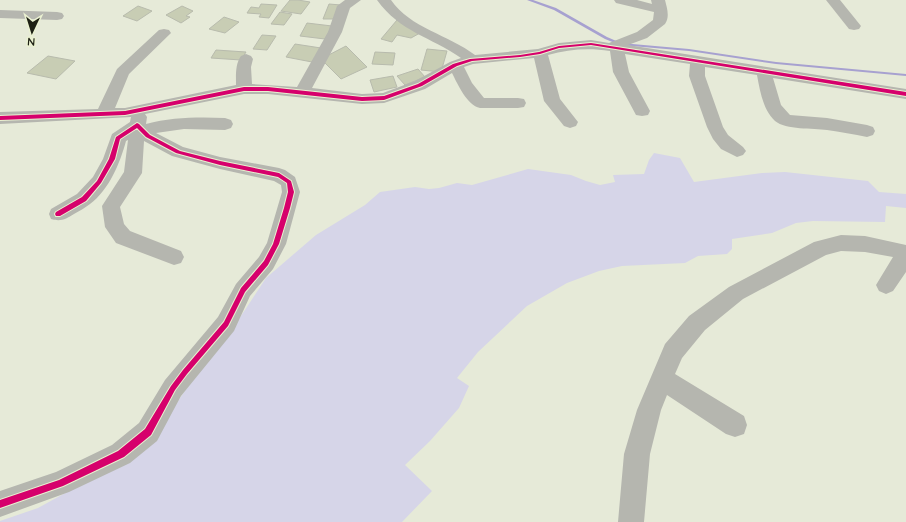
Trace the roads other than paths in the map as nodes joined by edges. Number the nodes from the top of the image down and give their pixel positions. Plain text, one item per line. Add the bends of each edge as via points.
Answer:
1 (354, 0) edge
2 (384, 0) edge
3 (621, 0) edge
4 (833, 0) edge
5 (660, 5) edge
6 (0, 14) edge
7 (57, 16) dead end
8 (854, 26) dead end
9 (164, 33) dead end
10 (614, 47) junction
11 (540, 53) junction
12 (246, 59) dead end
13 (472, 60) junction
14 (698, 62) junction
15 (455, 65) junction
16 (764, 71) junction
17 (244, 89) junction
18 (302, 92) junction
19 (906, 94) edge
20 (518, 103) dead end
21 (642, 111) dead end
22 (104, 114) junction
23 (0, 118) edge
24 (570, 122) dead end
25 (140, 123) junction
26 (225, 124) dead end
27 (867, 131) dead end
28 (737, 151) dead end
29 (58, 214) dead end
30 (906, 254) edge
31 (174, 257) dead end
32 (886, 285) dead end
33 (661, 378) junction
34 (735, 425) dead end
35 (0, 504) edge
36 (636, 515) edge

1 - 18 street via 344,6 335,32
2 - 13 street via 397,16 454,47
3 - 5 street
4 - 8 street
5 - 10 street via 660,21 642,35
6 - 7 street
9 - 22 street via 122,72
10 - 11 street via 591,44 559,47
10 - 14 street
10 - 21 street via 621,72
11 - 13 street
11 - 24 street via 552,101
12 - 17 street
13 - 15 street
14 - 16 street
14 - 28 street via 698,76 715,127 721,139
15 - 18 street via 420,85 384,98 362,99
15 - 20 street via 480,103
16 - 19 street
16 - 27 street via 770,98 780,117 786,120
17 - 18 street
17 - 25 street via 197,98
22 - 23 street
22 - 25 street
25 - 26 street via 157,126
25 - 29 street via 118,138 112,159 99,182 84,199
25 - 31 street via 133,173 111,206 115,227 123,237
25 - 35 street via 148,136 178,152 220,164 279,175 289,182 291,192 276,244 266,263 243,290 226,324 173,388 148,432 121,454 60,483
30 - 32 street
30 - 33 street via 865,244 841,243 821,248 796,260 736,292 697,323 673,351
33 - 34 street
33 - 36 street via 637,454

